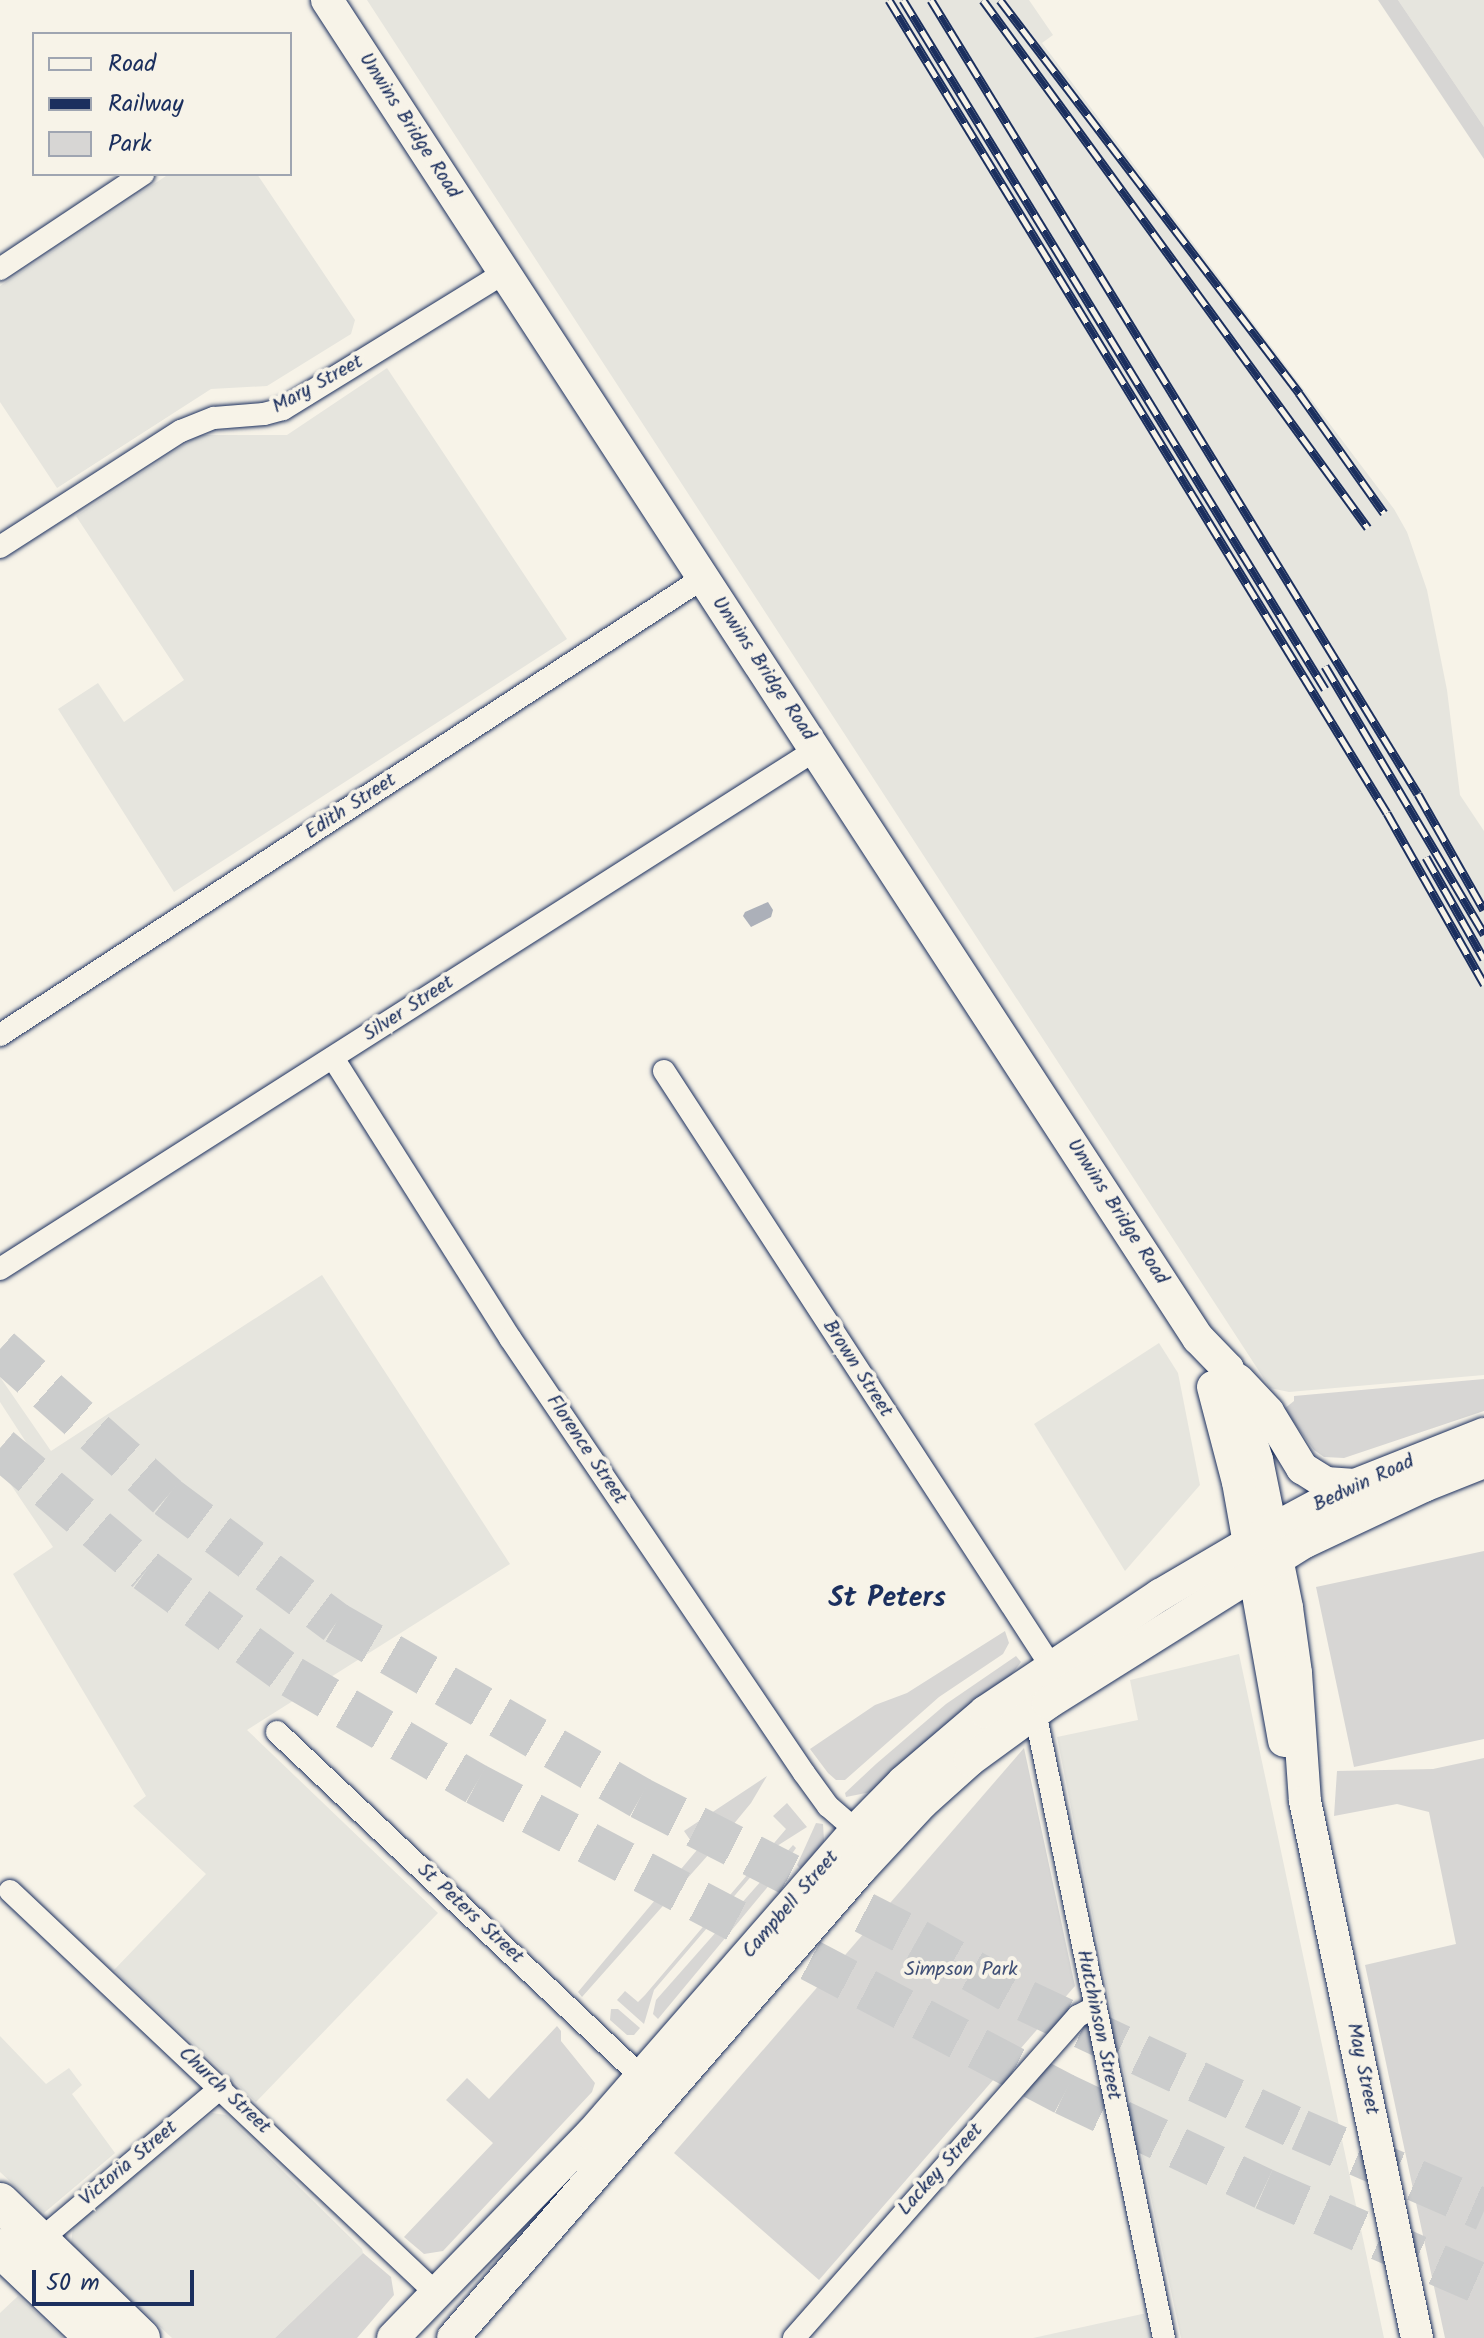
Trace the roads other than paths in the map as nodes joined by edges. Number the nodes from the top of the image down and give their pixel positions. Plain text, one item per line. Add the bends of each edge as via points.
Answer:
1 (327, 0) edge
2 (140, 176) edge
3 (0, 269) edge
4 (506, 272) junction
5 (0, 547) edge
6 (703, 578) junction
7 (817, 749) junction
8 (0, 1035) edge
9 (333, 1058) junction
10 (664, 1071) dead end
11 (0, 1269) edge
12 (1198, 1338) junction
13 (1228, 1369) junction
14 (1484, 1434) edge
15 (1484, 1462) edge
16 (1355, 1485) junction
17 (1263, 1552) junction
18 (1051, 1666) junction
19 (1035, 1712) junction
20 (277, 1732) dead end
21 (856, 1830) junction
22 (10, 1891) dead end
23 (1094, 2008) junction
24 (652, 2086) junction
25 (221, 2088) junction
26 (0, 2202) edge
27 (39, 2241) junction
28 (0, 2248) edge
29 (436, 2293) junction
30 (95, 2338) edge
31 (141, 2338) edge
32 (393, 2338) edge
33 (453, 2338) edge
34 (794, 2338) edge
35 (1164, 2338) edge
36 (1417, 2338) edge

1 - 4 main road, Unwins Bridge Road
2 - 3 street
4 - 5 street, Mary Street via 283,409 214,418 181,431
4 - 6 main road, Unwins Bridge Road
6 - 7 main road, Unwins Bridge Road
6 - 8 street, Edith Street
7 - 9 street, Silver Street
7 - 12 main road, Unwins Bridge Road
9 - 11 street, Silver Street
9 - 21 street, Florence Street via 510,1338 795,1759 828,1806
10 - 18 street, Brown Street
12 - 13 main road, Unwins Bridge Road
12 - 17 main road, Unwins Bridge Road
13 - 16 main road via 1268,1412 1302,1468 1326,1483
13 - 17 main road, Unwins Bridge Road via 1248,1426
14 - 16 main road, Bedwin Road
15 - 17 main road, Bedwin Road
16 - 17 main road, Bedwin Road
17 - 18 main road, Campbell Street via 1160,1595
17 - 19 main road, Campbell Street
17 - 36 main road, May Street via 1293,1640 1305,1801
18 - 21 main road, Campbell Street via 985,1712
19 - 23 street, Hutchinson Street
19 - 24 main road, Campbell Street via 922,1803 786,1952
20 - 24 street, St Peters Street
21 - 24 main road, Campbell Street
22 - 25 street, Church Street
23 - 34 street, Lackey Street via 1078,2016
23 - 35 street, Hutchinson Street
24 - 29 main road, Campbell Street
24 - 33 main road, Campbell Street
25 - 27 street, Victoria Street
25 - 29 street, Church Street
26 - 27 highway
27 - 31 highway
28 - 30 highway
29 - 32 main road, Campbell Street

